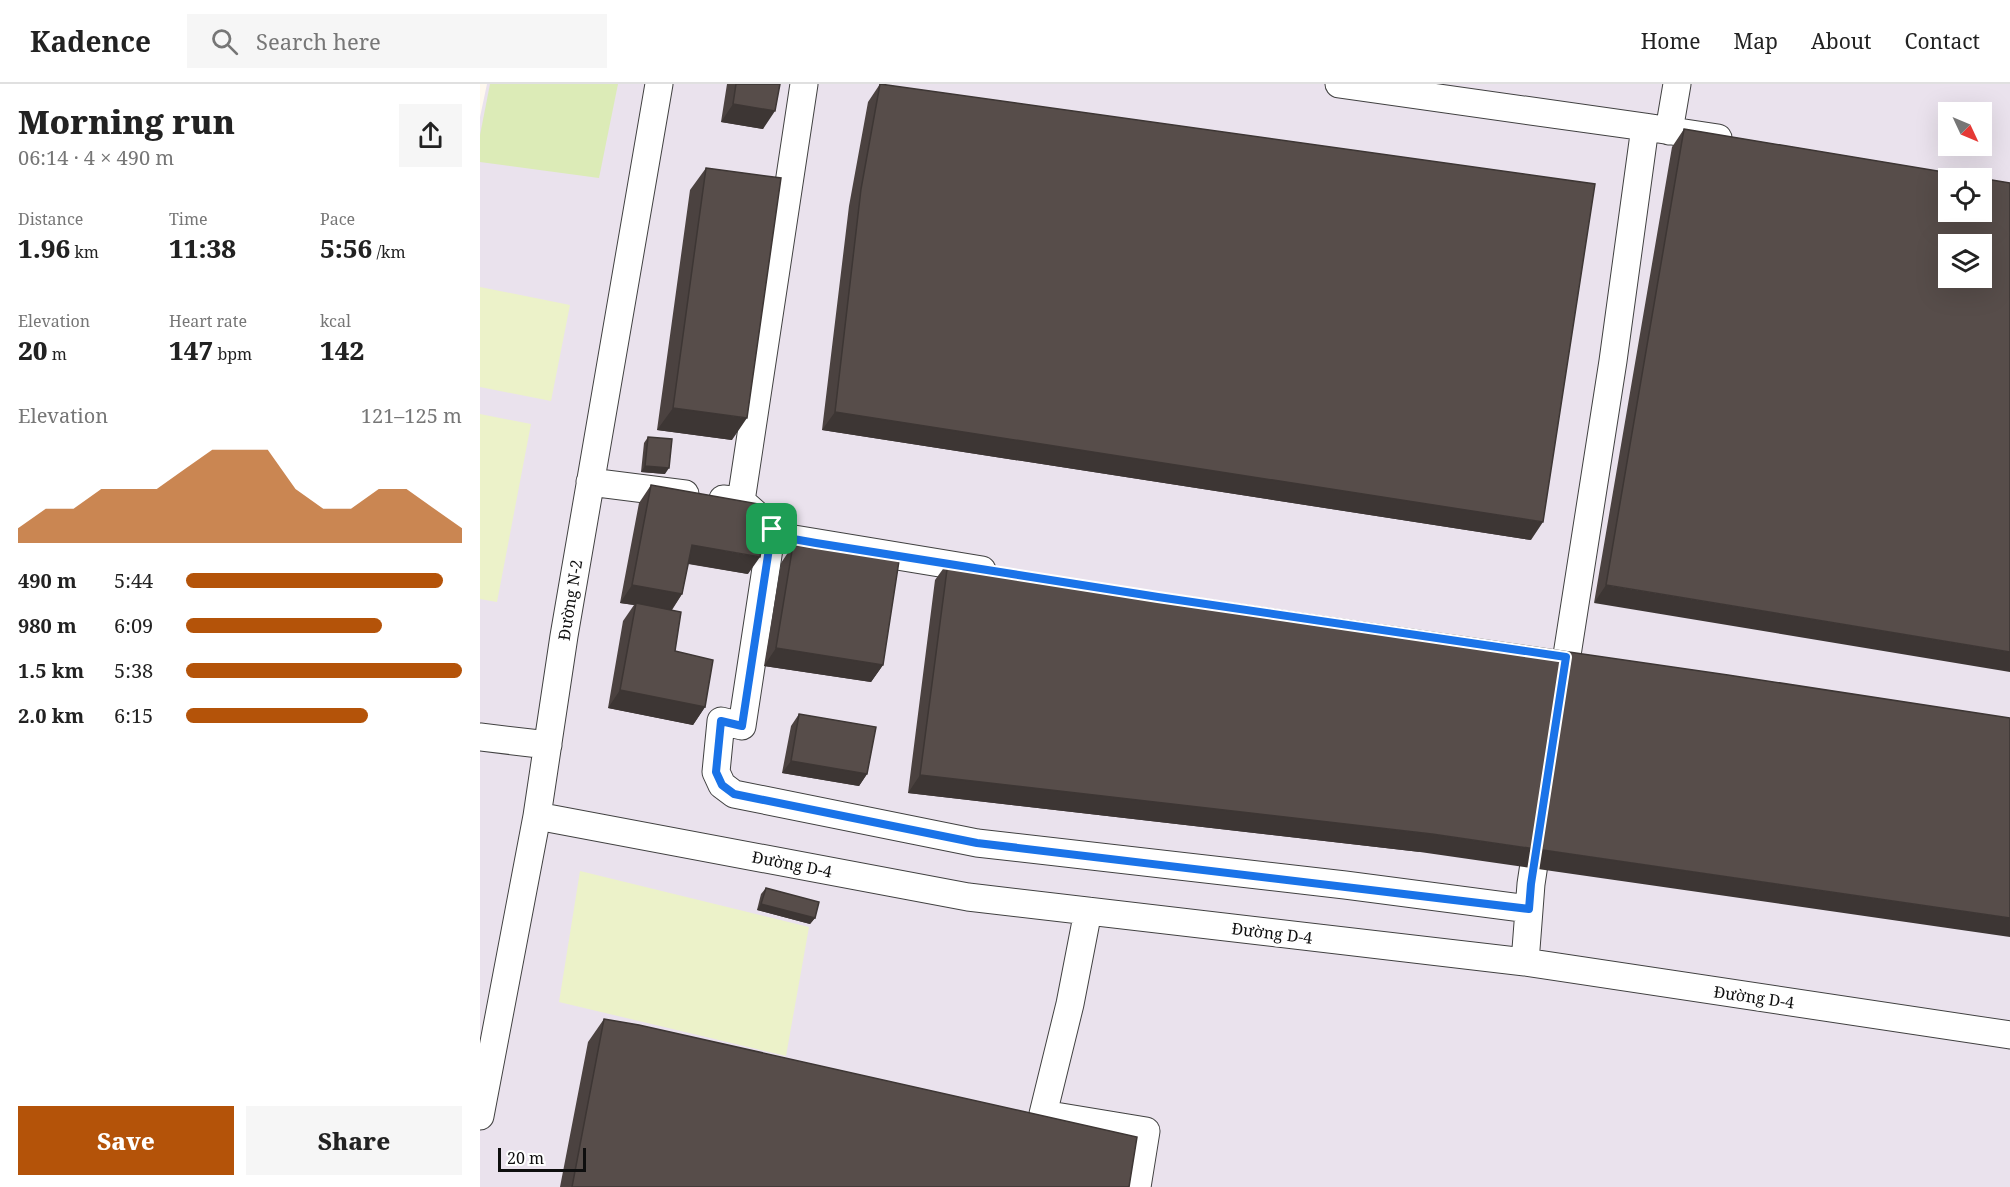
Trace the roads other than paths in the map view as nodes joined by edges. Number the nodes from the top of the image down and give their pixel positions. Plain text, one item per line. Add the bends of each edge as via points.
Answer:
1 (659, 84) edge
2 (804, 84) edge
3 (1339, 84) edge
4 (1677, 84) edge
5 (1657, 129) junction
6 (1737, 141) edge
7 (590, 482) junction
8 (741, 501) junction
9 (772, 529) junction
10 (1007, 574) edge
11 (1538, 653) edge
12 (1578, 659) junction
13 (1557, 714) edge
14 (480, 737) edge
15 (548, 745) junction
16 (1543, 805) edge
17 (537, 816) junction
18 (1529, 909) junction
19 (1088, 911) junction
20 (1525, 962) junction
21 (2010, 1035) edge
22 (480, 1116) edge
23 (1137, 1187) edge

1 - 7 street, Đường N-2
2 - 8 street
3 - 5 street
4 - 5 street
5 - 6 street
5 - 12 street via 1613,361
7 - 8 street
7 - 15 street, Đường N-2
8 - 9 street
9 - 10 street via 782,537
9 - 18 street via 742,726 721,721 716,772 722,785 734,794 977,843
11 - 12 street
12 - 13 street
14 - 15 street
15 - 17 street, Đường N-2
16 - 18 street
17 - 19 street, Đường D-4 via 968,897
17 - 22 street, Đường N-2
18 - 20 street
19 - 20 street, Đường D-4
19 - 23 street via 1043,1114 1146,1131
20 - 21 street, Đường D-4

